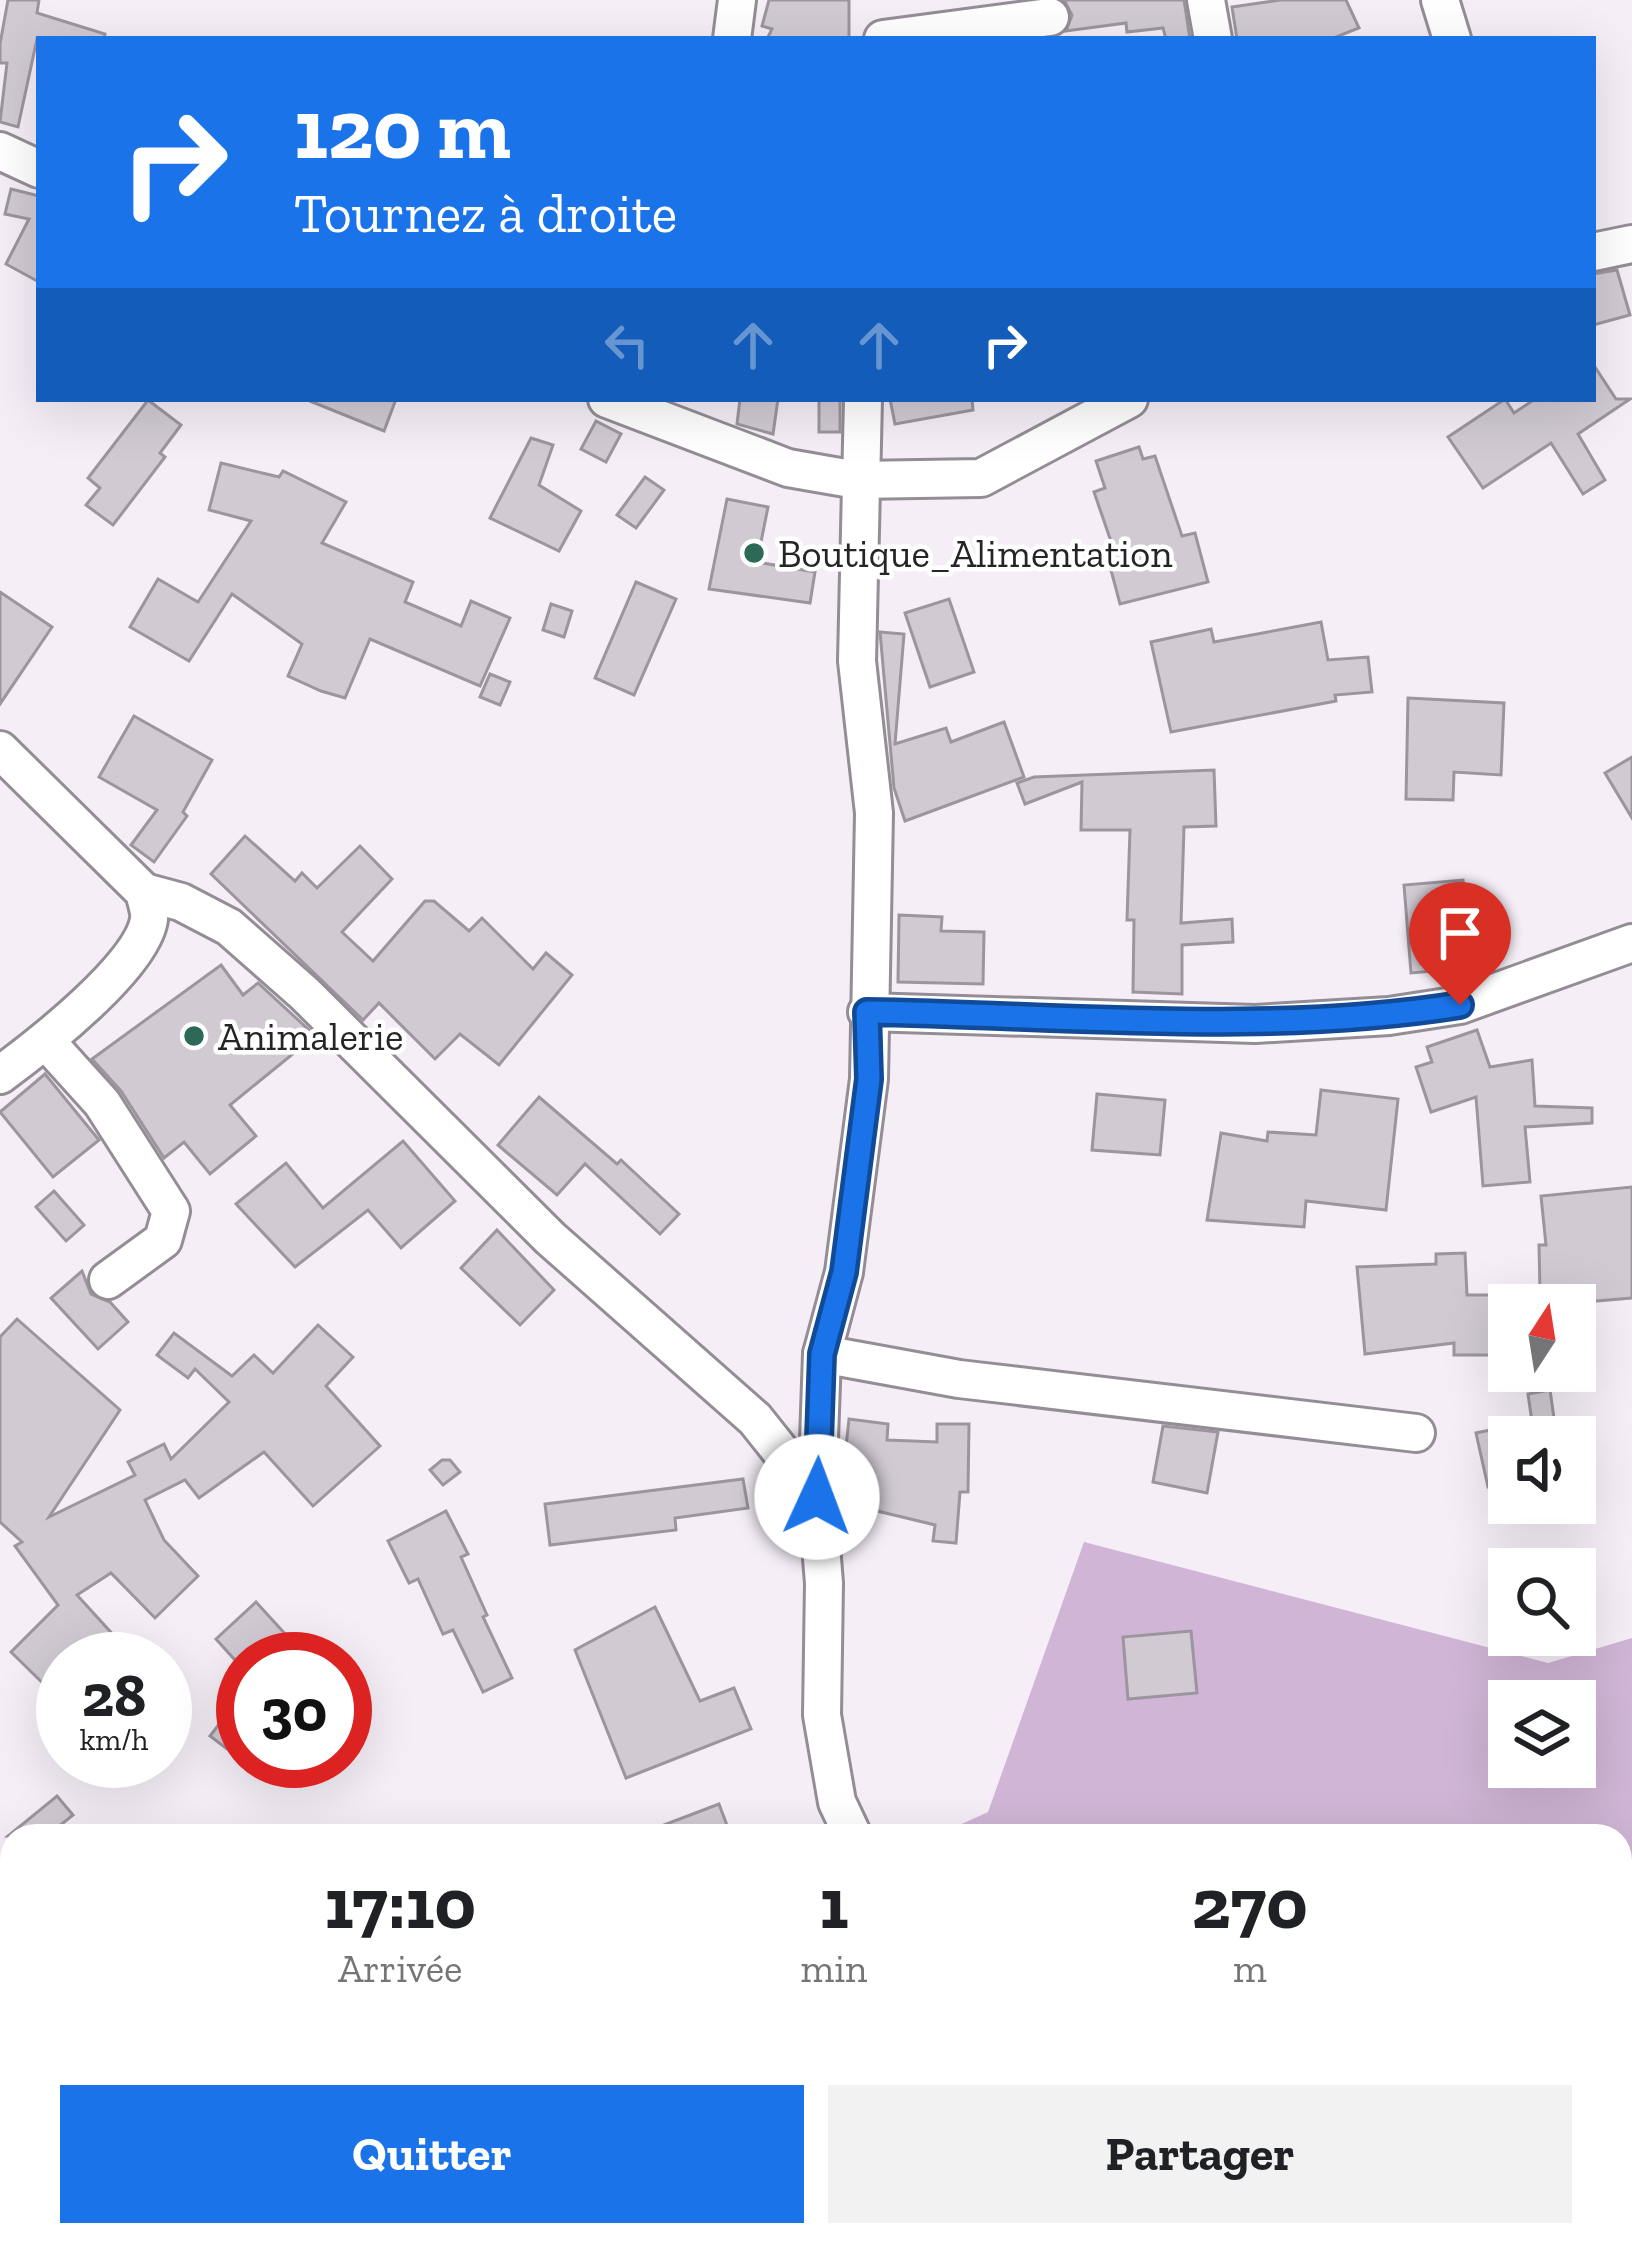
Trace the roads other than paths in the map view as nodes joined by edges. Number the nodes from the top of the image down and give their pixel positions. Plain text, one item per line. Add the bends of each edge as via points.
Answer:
1 (737, 0) edge
2 (1206, 0) edge
3 (1440, 0) edge
4 (1050, 17) dead end
5 (732, 36) edge
6 (906, 36) edge
7 (1212, 36) edge
8 (1451, 36) edge
9 (0, 151) edge
10 (36, 168) edge
11 (1632, 244) edge
12 (1596, 251) edge
13 (862, 402) edge
14 (1123, 402) edge
15 (648, 408) edge
16 (857, 481) junction
17 (0, 750) edge
18 (144, 892) junction
19 (1632, 943) edge
20 (867, 1012) junction
21 (46, 1041) junction
22 (0, 1075) edge
23 (108, 1280) dead end
24 (822, 1354) junction
25 (1416, 1432) dead end
26 (817, 1497) junction
27 (847, 1824) edge

1 - 5 street
2 - 7 street
3 - 8 street
4 - 6 street
9 - 10 street
11 - 12 street
13 - 16 street
14 - 16 street via 981,478
15 - 16 street via 788,468
16 - 20 street via 857,661 874,813
17 - 18 street
18 - 21 street via 150,916 142,941
18 - 26 street via 229,927 275,967 550,1238 755,1419
19 - 20 street via 1460,1005 1389,1016 1255,1024
20 - 24 street via 869,1079 844,1272
21 - 22 street
21 - 23 street via 102,1103 171,1210 163,1240
24 - 25 street via 959,1379
24 - 26 street
26 - 27 street via 822,1714

